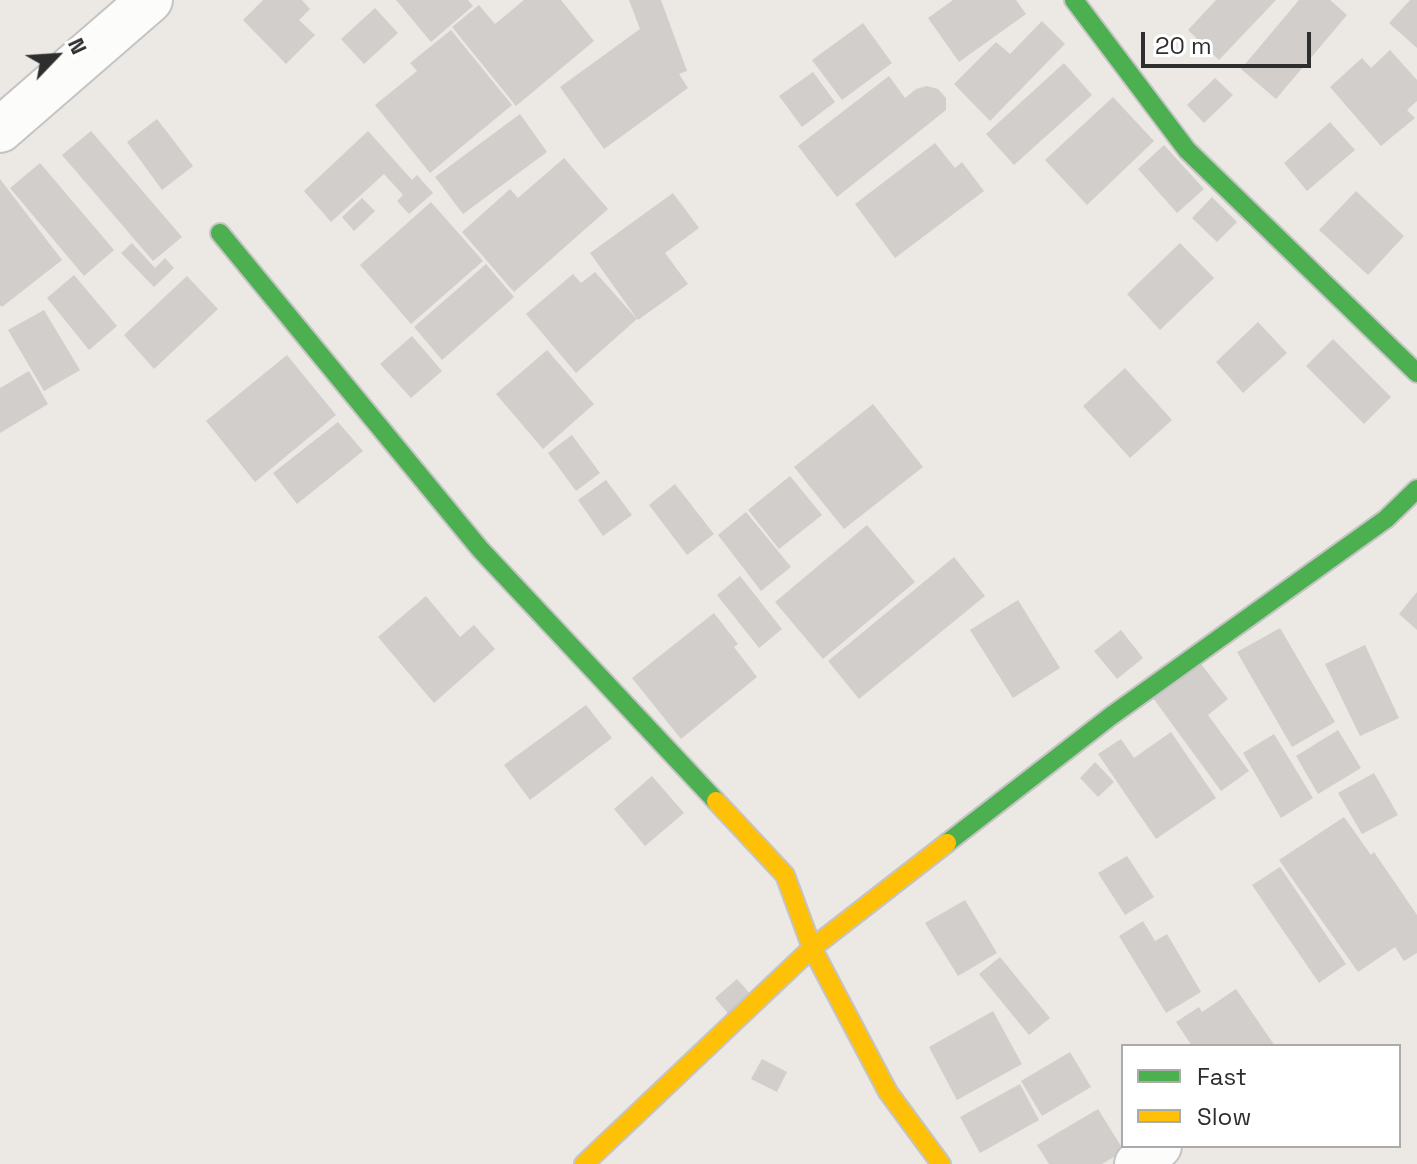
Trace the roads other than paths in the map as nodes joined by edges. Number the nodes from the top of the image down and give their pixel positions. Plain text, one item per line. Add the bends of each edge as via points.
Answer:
1 (150, 0) edge
2 (1074, 0) edge
3 (0, 130) edge
4 (220, 233) dead end
5 (1417, 373) edge
6 (1417, 489) edge
7 (812, 948) junction
8 (1157, 1148) edge
9 (584, 1164) edge
10 (941, 1164) edge
11 (1137, 1164) edge

1 - 3 street
2 - 5 street via 1187,150
4 - 7 street via 480,549 785,875
6 - 7 street via 1386,519 1111,716
7 - 9 street
7 - 10 street via 888,1092
8 - 11 street

